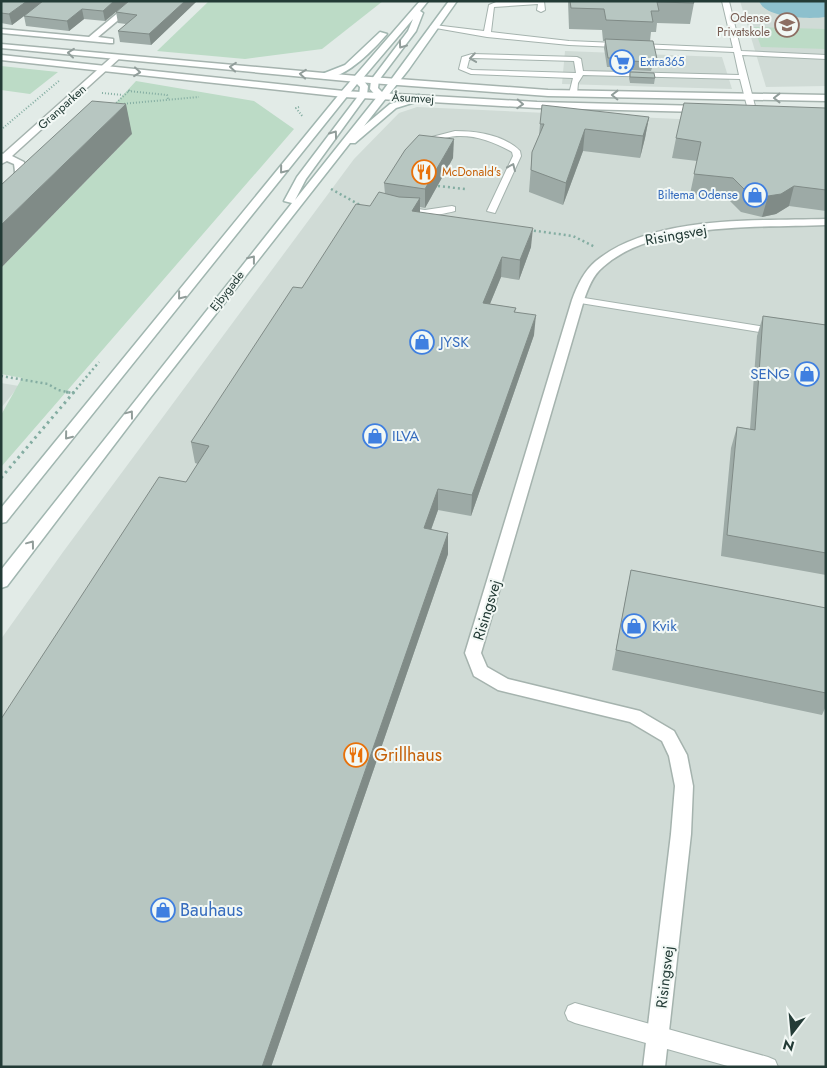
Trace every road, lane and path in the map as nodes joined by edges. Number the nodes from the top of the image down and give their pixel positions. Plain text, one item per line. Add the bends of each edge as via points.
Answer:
1 (137, 1) edge
2 (453, 1) edge
3 (725, 1) edge
4 (424, 2) edge
5 (541, 10) dead end
6 (25, 22) edge
7 (434, 28) junction
8 (1, 31) edge
9 (11, 32) junction
10 (487, 34) junction
11 (91, 40) junction
12 (110, 41) dead end
13 (1, 46) edge
14 (737, 52) junction
15 (826, 57) edge
16 (1, 58) edge
17 (117, 58) junction
18 (406, 67) junction
19 (105, 68) junction
20 (580, 74) junction
21 (165, 75) junction
22 (325, 76) junction
23 (743, 76) junction
24 (357, 78) junction
25 (350, 86) junction
26 (52, 87) dead end
27 (369, 88) junction
28 (387, 89) junction
29 (128, 91) dead end
30 (270, 93) junction
31 (548, 93) junction
32 (344, 94) junction
33 (573, 94) junction
34 (124, 95) dead end
35 (419, 98) junction
36 (748, 98) junction
37 (826, 98) edge
38 (333, 108) junction
39 (710, 109) edge
40 (753, 110) edge
41 (3, 128) dead end
42 (314, 132) junction
43 (413, 151) edge
44 (337, 152) junction
45 (3, 158) edge
46 (438, 186) edge
47 (465, 189) dead end
48 (1, 208) edge
49 (391, 208) edge
50 (452, 209) dead end
51 (492, 212) dead end
52 (826, 222) edge
53 (271, 234) junction
54 (578, 300) junction
55 (792, 334) edge
56 (1, 376) edge
57 (98, 398) junction
58 (1, 518) edge
59 (1, 582) edge
60 (575, 1013) dead end
61 (658, 1035) junction
62 (654, 1067) edge
63 (768, 1067) edge

1 - 11 street
2 - 7 street, Ejbygade
3 - 14 lane
4 - 22 street via 386,31 348,67
4 - 24 street
4 -> 27 street via 412,31
5 - 10 lane via 541,2 491,6
6 - 9 street
7 - 10 lane
7 - 18 street, Ejbygade
8 - 9 street
9 - 11 street
10 - 14 lane via 569,43
11 - 12 street
17 -> 13 street
14 - 15 lane
14 - 23 lane
16 - 19 street, Åsumvej
17 - 19 street, Granparken
22 -> 17 street
18 - 28 street, Ejbygade
18 - 31 street via 407,71 418,76 522,86
19 -> 21 street, Åsumvej
19 - 45 street, Granparken
20 -> 20 lane via 577,59 472,56 465,59 463,69 470,72
20 - 23 lane
20 - 33 lane via 574,83
21 - 25 street via 218,75
21 - 30 street
21 - 32 street, Åsumvej
22 - 24 street
23 - 36 lane
24 - 25 street
24 - 27 street
25 - 27 street
25 - 32 street
26 - 41 path
27 - 28 street, Åsumvej
27 - 28 street
27 - 32 street, Åsumvej
53 -> 27 street via 301,179
28 - 31 street
28 - 35 street, Åsumvej
28 - 44 street, Ejbygade
29 - 34 path via 167,95 168,100 114,105
30 - 38 street via 316,99
30 - 42 path via 300,107
31 - 33 street
32 - 38 street
36 -> 33 street
35 -> 39 street, Åsumvej
35 - 44 street via 393,106
37 -> 36 street
36 - 40 lane
38 - 42 street
42 -> 57 street
51 -> 43 lane via 516,151 494,139 471,133 432,138
44 - 53 street, Ejbygade
45 - 48 street via 19,162 22,182 18,193
46 - 47 path
49 - 50 lane via 425,213
52 - 54 street, Risingsvej via 690,230 650,237 621,249 600,263 586,278
59 -> 53 street, Ejbygade
54 - 55 lane
54 - 61 street, Risingsvej via 473,653 480,671 504,685 634,716 668,736 678,755 684,786 681,834
56 - 57 path via 48,384 58,390
57 -> 58 street
60 - 61 lane
61 - 62 street, Risingsvej
61 - 63 lane

